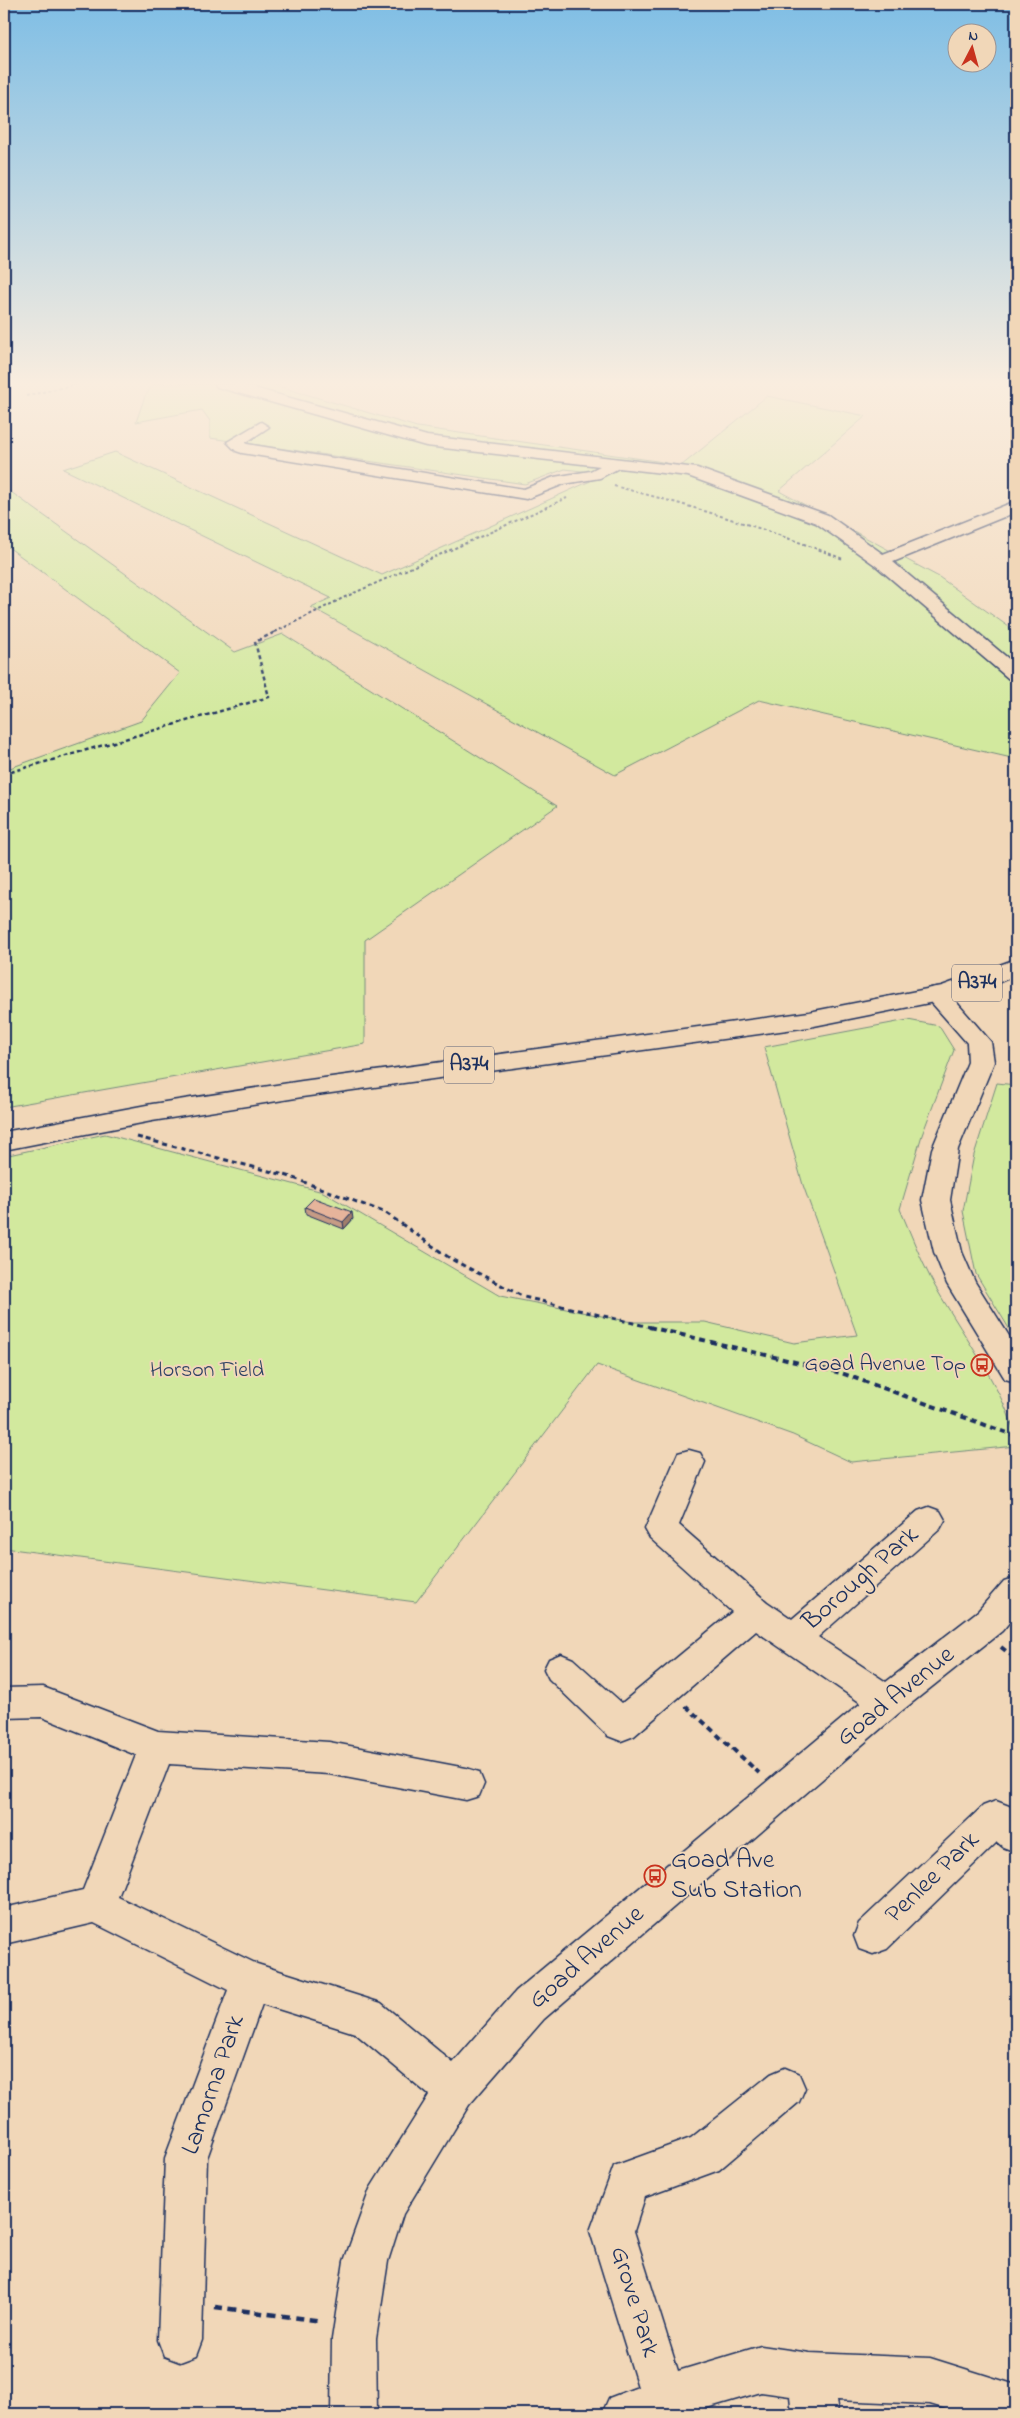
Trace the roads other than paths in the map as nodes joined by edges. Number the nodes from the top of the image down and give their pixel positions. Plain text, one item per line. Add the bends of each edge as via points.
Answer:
1 (761, 497) edge
2 (1016, 506) edge
3 (881, 561) junction
4 (1016, 675) edge
5 (1016, 966) edge
6 (936, 994) junction
7 (4, 1141) edge
8 (1016, 1371) edge
9 (689, 1462) dead end
10 (929, 1520) dead end
11 (1016, 1591) edge
12 (755, 1612) junction
13 (793, 1638) junction
14 (561, 1669) dead end
15 (4, 1702) edge
16 (887, 1702) junction
17 (157, 1747) junction
18 (466, 1784) dead end
19 (1016, 1835) edge
20 (96, 1905) junction
21 (4, 1926) edge
22 (873, 1936) dead end
23 (251, 1981) junction
24 (785, 2088) dead end
25 (455, 2091) junction
26 (181, 2321) road end
27 (813, 2395) edge
28 (645, 2406) edge
29 (1016, 2408) edge
30 (354, 2414) edge

1 - 3 street via 822,519
2 - 3 street
3 - 4 street
5 - 6 street, A374 via 974,985
6 - 7 street, A374 via 831,1016 716,1034 207,1103
6 - 8 street via 979,1042 981,1062 945,1149 936,1200 948,1252 961,1284
9 - 12 street, Borough Park via 661,1529
10 - 13 street, Borough Park
11 - 16 street, Goad Avenue via 990,1620
12 - 13 street, Borough Park
12 - 14 street via 621,1725
13 - 16 street, Borough Park
15 - 17 street via 43,1702
16 - 25 street, Goad Avenue via 530,2006
17 - 18 street via 329,1758
17 - 20 street
19 - 22 street, Penlee Park via 996,1818
20 - 21 street
20 - 23 street
23 - 25 street via 367,2017
23 - 26 street, Lamorna Park via 186,2158
24 - 28 street, Grove Park via 704,2155 629,2181 612,2230 628,2288
25 - 30 street, Goad Avenue via 385,2204 366,2261 356,2325
27 - 28 street, Grove Park via 761,2369
27 - 29 street, Grove Park via 930,2381

